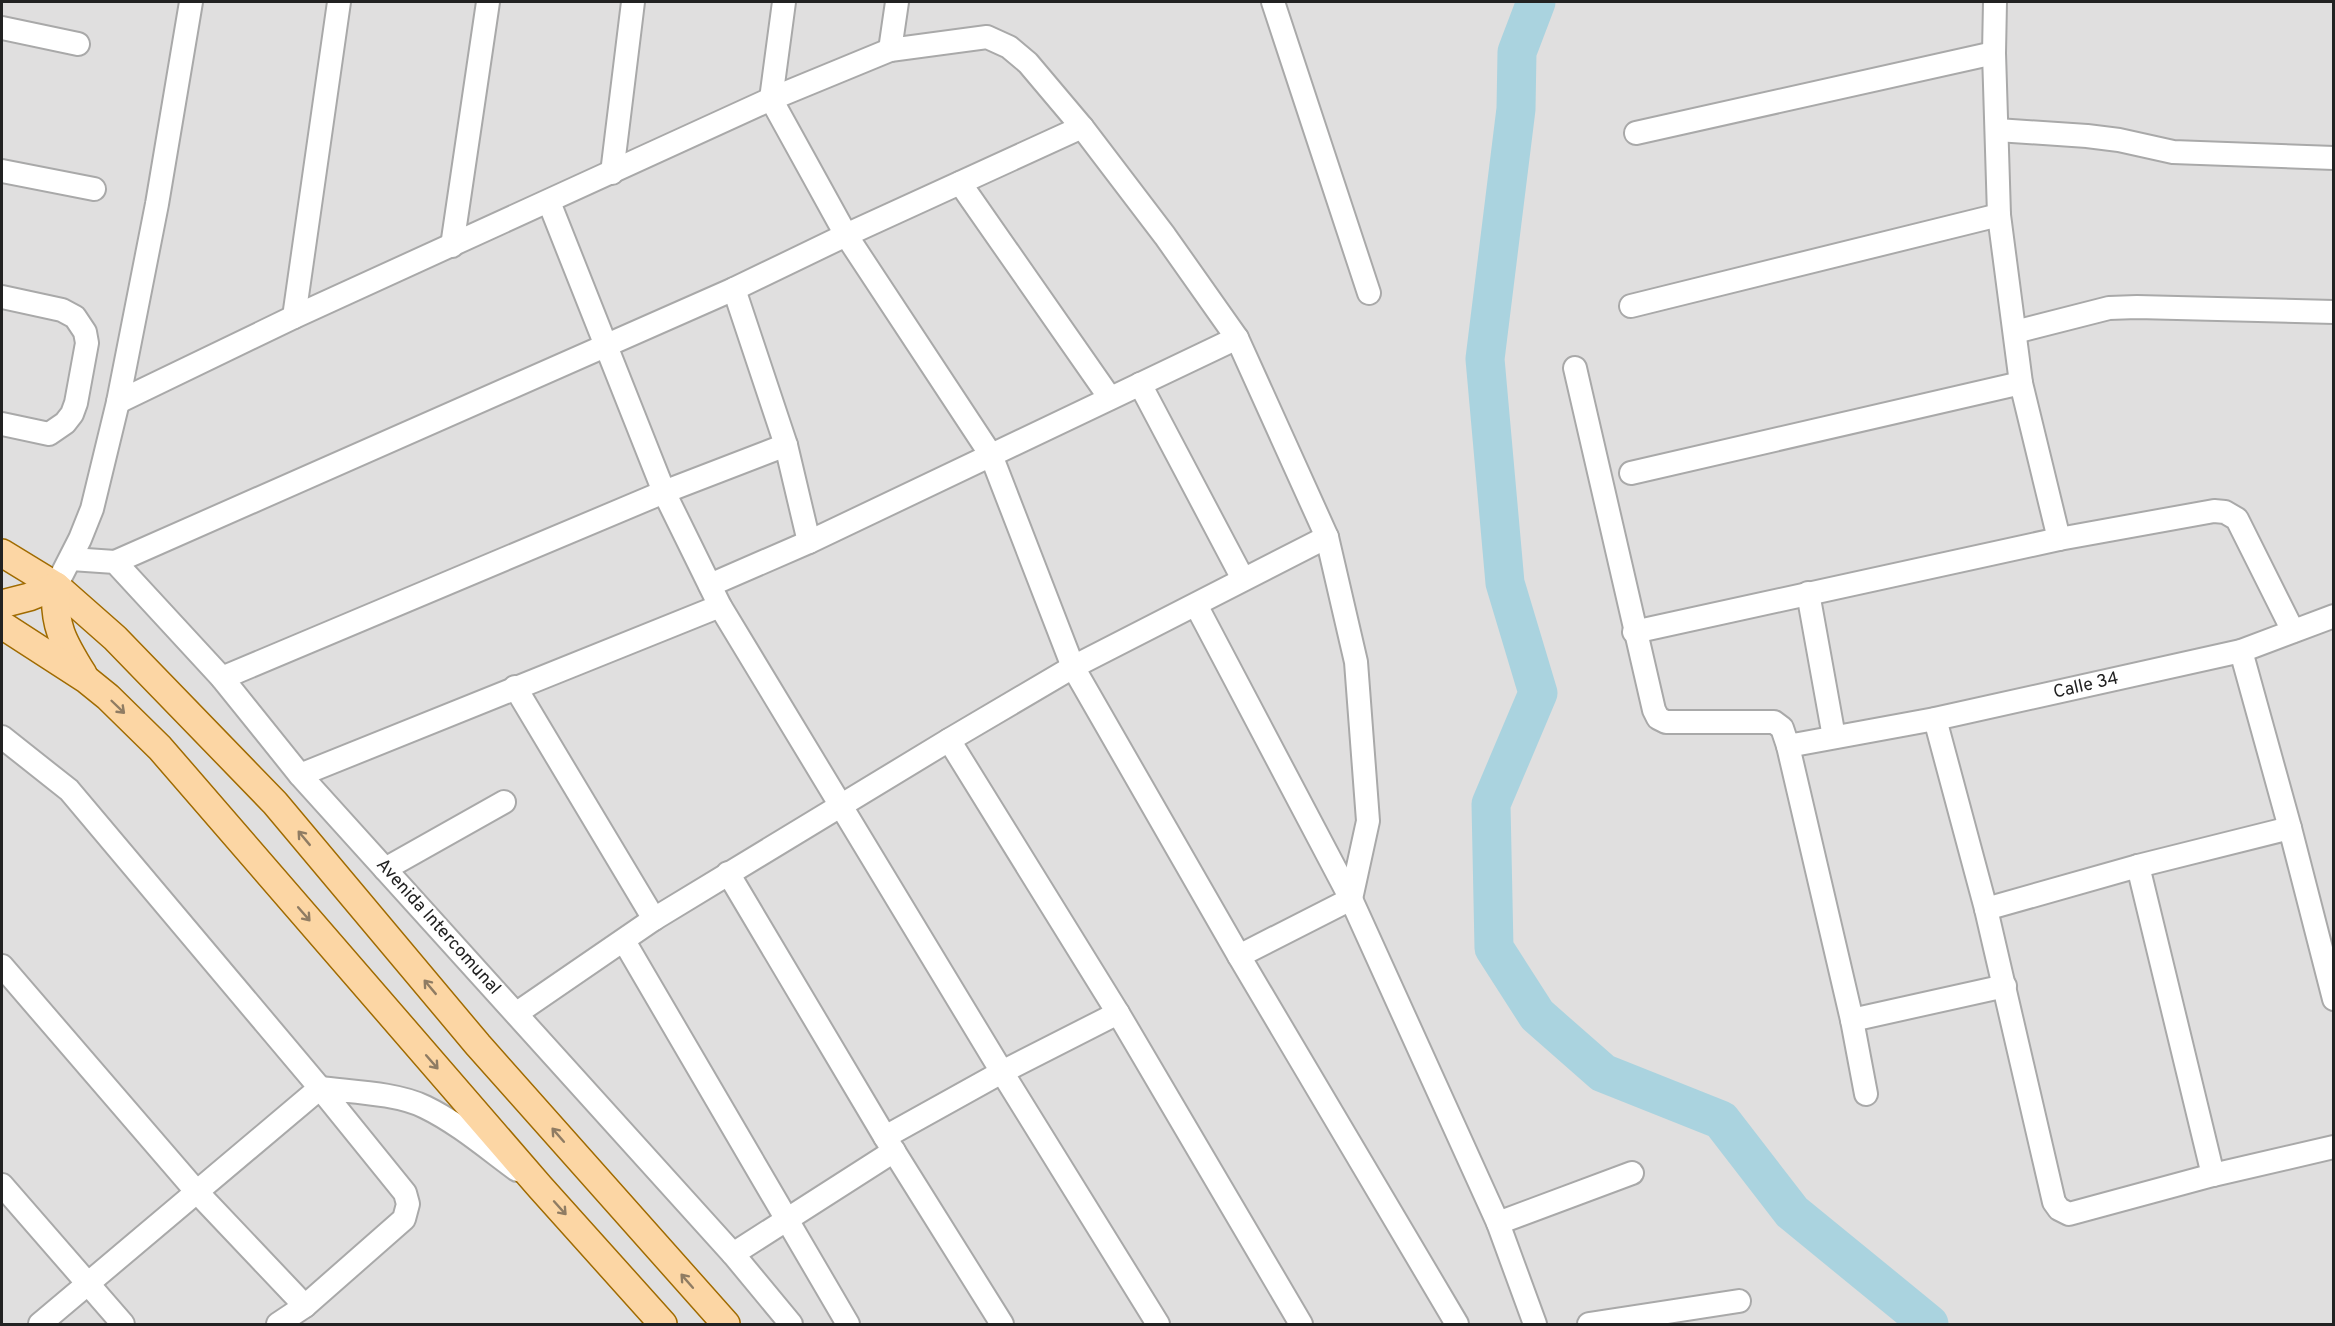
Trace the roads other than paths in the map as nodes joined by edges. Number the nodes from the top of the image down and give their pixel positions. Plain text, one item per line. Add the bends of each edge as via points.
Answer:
1 (191, 2) edge
2 (339, 2) edge
3 (488, 2) edge
4 (633, 2) edge
5 (784, 2) edge
6 (897, 2) edge
7 (1273, 2) edge
8 (1995, 2) edge
9 (2, 28) edge
10 (78, 44) dead end
11 (890, 50) junction
12 (1994, 53) junction
13 (771, 99) junction
14 (1082, 127) junction
15 (1997, 130) junction
16 (1636, 132) dead end
17 (2334, 158) edge
18 (2, 171) edge
19 (612, 173) junction
20 (960, 183) junction
21 (94, 189) dead end
22 (549, 202) junction
23 (2000, 215) junction
24 (846, 235) junction
25 (452, 246) junction
26 (734, 289) junction
27 (1369, 293) dead end
28 (2, 297) edge
29 (1631, 306) dead end
30 (2334, 312) edge
31 (294, 317) junction
32 (2014, 332) junction
33 (1237, 338) junction
34 (607, 344) junction
35 (1575, 368) dead end
36 (2022, 383) junction
37 (1140, 384) junction
38 (1110, 398) junction
39 (118, 402) junction
40 (2, 424) edge
41 (786, 445) junction
42 (991, 455) junction
43 (1632, 473) dead end
44 (664, 492) junction
45 (1327, 537) junction
46 (2059, 538) junction
47 (809, 542) junction
48 (2, 553) edge
49 (71, 559) junction
50 (115, 562) junction
51 (1243, 579) junction
52 (710, 585) junction
53 (56, 586) junction
54 (1808, 593) junction
55 (2, 604) edge
56 (1196, 605) junction
57 (720, 606) junction
58 (2334, 616) edge
59 (2, 625) edge
60 (2293, 631) junction
61 (1635, 632) junction
62 (2241, 651) junction
63 (1073, 667) junction
64 (222, 678) junction
65 (87, 680) junction
66 (515, 687) junction
67 (1935, 719) junction
68 (2, 737) edge
69 (1834, 737) junction
70 (949, 740) junction
71 (1788, 746) junction
72 (300, 775) junction
73 (504, 802) dead end
74 (841, 805) junction
75 (2290, 828) junction
76 (2138, 866) junction
77 (385, 869) junction
78 (728, 873) junction
79 (1351, 899) junction
80 (1986, 909) junction
81 (654, 919) junction
82 (624, 941) junction
83 (1239, 956) junction
84 (2, 966) edge
85 (2005, 986) junction
86 (2334, 999) edge
87 (517, 1012) junction
88 (1118, 1013) junction
89 (1852, 1020) junction
90 (1002, 1072) junction
91 (320, 1088) junction
92 (1866, 1094) dead end
93 (890, 1144) junction
94 (2334, 1147) edge
95 (1632, 1173) dead end
96 (2213, 1175) junction
97 (2, 1185) edge
98 (540, 1187) junction
99 (196, 1191) junction
100 (787, 1219) junction
101 (1498, 1223) junction
102 (733, 1254) junction
103 (89, 1284) junction
104 (1739, 1300) dead end
105 (304, 1306) junction
106 (40, 1324) edge
107 (123, 1324) edge
108 (278, 1324) edge
109 (663, 1324) edge
110 (726, 1324) edge
111 (790, 1324) edge
112 (848, 1324) edge
113 (1002, 1324) edge
114 (1158, 1324) edge
115 (1301, 1324) edge
116 (1457, 1324) edge
117 (1535, 1324) edge
118 (1589, 1324) edge

1 - 39 street via 158,204
2 - 31 street
3 - 25 street
4 - 19 street
5 - 13 street
6 - 11 street
7 - 27 street
8 - 12 street
9 - 10 street
11 - 13 street
11 - 14 street via 987,38 1009,47 1028,63
12 - 15 street
12 - 16 street
13 - 19 street
13 - 24 street
14 - 20 street
14 - 33 street
15 - 17 street via 2088,136 2173,152
15 - 23 street
18 - 21 street
19 - 22 street
20 - 24 street
20 - 38 street
22 - 25 street
22 - 34 street
23 - 29 street
23 - 32 street
24 - 26 street
24 - 42 street
25 - 31 street
26 - 34 street
26 - 41 street
28 - 40 street via 69,313 80,322 87,343 76,403 65,423 49,434
30 - 32 street via 2109,308
31 - 39 street
32 - 36 street
33 - 37 street
33 - 45 street
34 - 44 street
34 - 50 street
35 - 61 street
36 - 43 street
36 - 46 street
37 - 38 street
37 - 51 street
38 - 42 street
39 - 49 street via 92,509
41 - 44 street
41 - 47 street
42 - 47 street
42 - 63 street
44 - 52 street
44 - 64 street
45 - 51 street
45 - 79 street via 1356,662 1368,821
46 - 54 street
46 - 60 street via 2225,512 2236,519
47 - 52 street
48 - 53 main road
49 - 50 street
49 - 53 street
50 - 64 street, Avenida Intercomunal
51 - 56 street
52 - 57 street
53 - 55 main road
53 - 65 main road via 60,634
110 -> 53 main road via 478,1045 275,803 115,638
54 - 61 street
54 - 69 street
56 - 63 street
56 - 79 street
57 - 66 street
57 - 74 street
58 - 60 street, Calle 34
59 - 65 main road
60 - 62 street, Calle 34
61 - 71 street via 1658,718 1666,722 1774,722 1782,728
62 - 67 street, Calle 34
62 - 75 street
63 - 70 street
63 - 83 street
64 - 72 street, Avenida Intercomunal
65 -> 98 main road via 160,748
66 - 72 street
66 - 81 street
67 - 69 street, Calle 34
67 - 80 street
68 - 91 street via 69,790
69 - 71 street, Calle 34
70 - 74 street
70 - 88 street
71 - 89 street
72 - 77 street, Avenida Intercomunal
73 - 77 street
74 - 78 street
74 - 90 street
75 - 76 street
75 - 86 street
76 - 80 street
76 - 96 street
77 - 87 street, Avenida Intercomunal
78 - 81 street
78 - 93 street
79 - 83 street
79 - 101 street
80 - 85 street
81 - 82 street
82 - 87 street
82 - 100 street
83 - 116 street
84 - 99 street
85 - 89 street
85 - 96 street via 2054,1202 2059,1209 2069,1214
87 - 102 street, Avenida Intercomunal
88 - 90 street
88 - 115 street
89 - 92 street
90 - 93 street
90 - 114 street
91 - 98 street via 423,1106
91 - 99 street
91 - 105 street via 405,1193 408,1204 404,1219
93 - 100 street
93 - 113 street
94 - 96 street
95 - 101 street
97 - 103 street
98 -> 109 main road
99 - 103 street
99 - 105 street
100 - 102 street
100 - 112 street
101 - 117 street
102 - 111 street, Avenida Intercomunal
103 - 106 street
103 - 107 street
104 - 118 street
105 - 108 street

